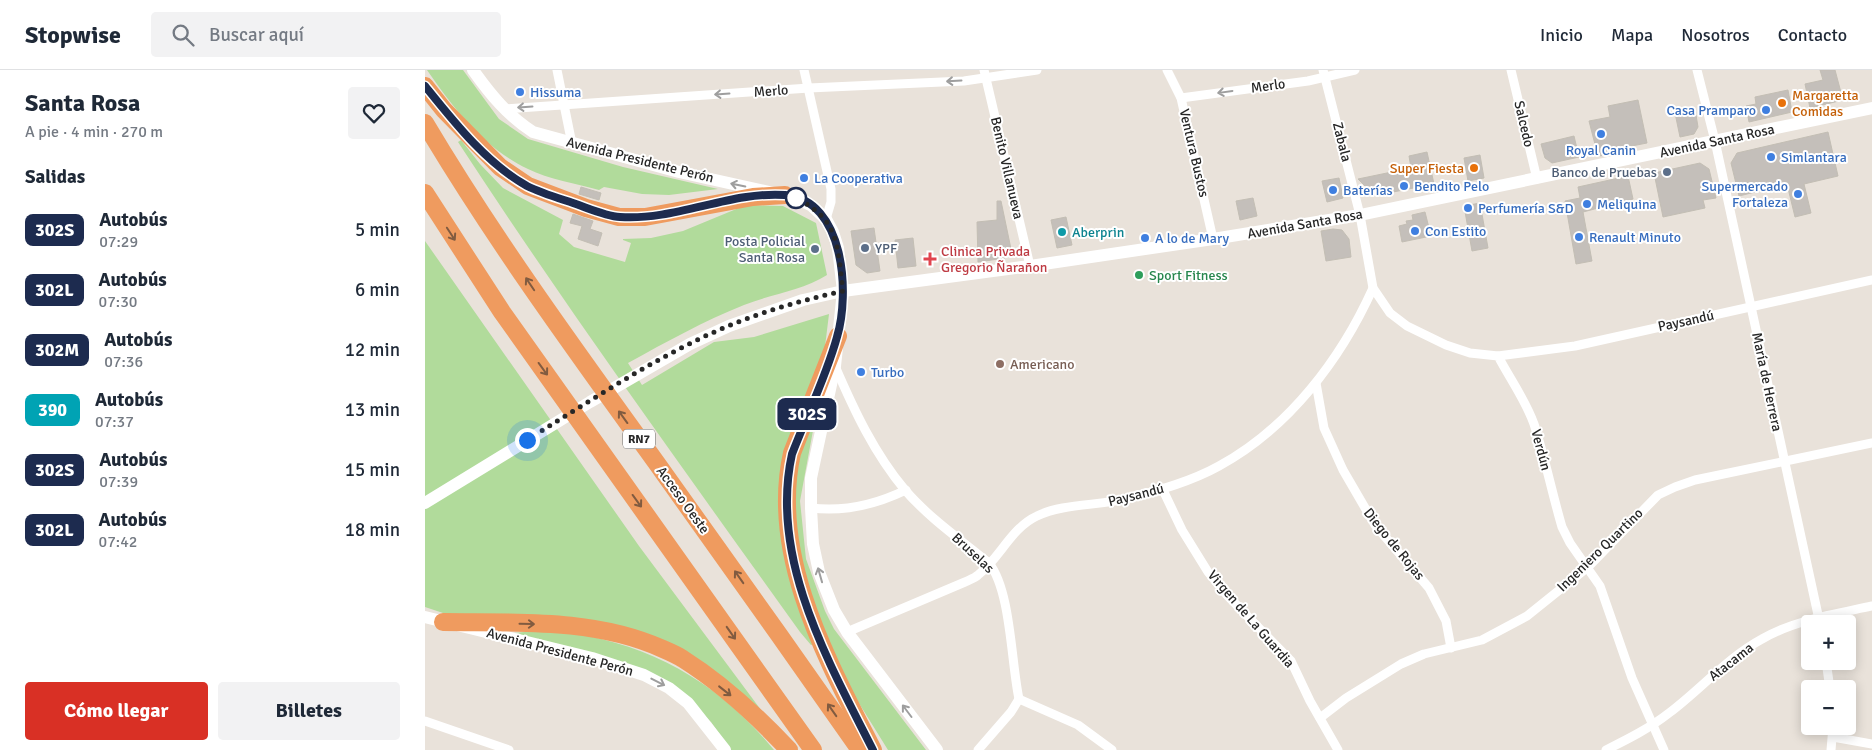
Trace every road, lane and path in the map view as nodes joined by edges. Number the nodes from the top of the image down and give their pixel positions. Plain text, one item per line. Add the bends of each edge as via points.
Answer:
1 (473, 70) edge
2 (557, 70) edge
3 (804, 70) edge
4 (1037, 70) edge
5 (1167, 70) edge
6 (1355, 70) edge
7 (1511, 70) edge
8 (1697, 70) edge
9 (985, 74) edge
10 (1324, 74) edge
11 (425, 86) edge
12 (809, 88) junction
13 (1181, 98) junction
14 (564, 105) junction
15 (1872, 108) edge
16 (504, 109) junction
17 (425, 123) edge
18 (1715, 141) junction
19 (572, 144) junction
20 (1537, 178) junction
21 (425, 193) edge
22 (785, 195) junction
23 (1360, 215) junction
24 (826, 219) junction
25 (1213, 239) junction
26 (1030, 266) junction
27 (1872, 280) edge
28 (1373, 288) junction
29 (843, 291) junction
30 (1751, 307) junction
31 (838, 336) junction
32 (1498, 356) junction
33 (835, 366) junction
34 (1316, 383) junction
35 (1872, 443) edge
36 (1784, 462) junction
37 (1162, 488) junction
38 (906, 490) junction
39 (425, 503) edge
40 (811, 508) junction
41 (989, 563) junction
42 (1588, 567) junction
43 (1872, 606) edge
44 (1818, 615) edge
45 (1840, 615) edge
46 (425, 616) edge
47 (443, 622) junction
48 (1801, 624) edge
49 (847, 632) junction
50 (1451, 648) junction
51 (1019, 699) junction
52 (1320, 718) junction
53 (425, 722) edge
54 (1652, 725) junction
55 (1833, 737) joint
56 (1872, 744) edge
57 (509, 750) edge
58 (725, 750) edge
59 (789, 750) edge
60 (813, 750) edge
61 (860, 750) edge
62 (873, 750) edge
63 (937, 750) edge
64 (978, 750) edge
65 (1112, 750) edge
66 (1338, 750) edge
67 (1607, 750) edge
68 (1664, 750) edge
69 (1831, 750) edge

1 - 16 street, Avenida Presidente Perón
2 - 14 street
3 - 12 street
4 - 9 street, Merlo
5 - 13 street, Ventura Bustos
6 - 10 street, Merlo
7 - 20 street, Salcedo
8 - 18 street, María de Herrera
9 -> 12 street, Merlo
9 - 26 street, Benito Villanueva
10 -> 13 street, Merlo
10 - 23 street, Zabala
11 - 22 highway via 500,167 528,186 586,208 619,217 645,217 753,196
12 -> 14 street, Merlo
12 - 24 street via 831,189
13 - 25 street, Ventura Bustos
14 -> 16 street, Merlo
14 - 19 street
15 - 18 street, Avenida Santa Rosa
16 - 19 street, Avenida Presidente Perón via 533,132
61 -> 17 highway, Acceso Oeste / RN7 via 571,344 486,220
18 - 20 street, Avenida Santa Rosa
18 - 30 street, María de Herrera
22 -> 19 street, Avenida Presidente Perón
20 - 23 street, Avenida Santa Rosa
21 -> 60 highway, RN7 via 502,312
22 - 24 street, Avenida Presidente Perón via 812,206
23 - 25 street, Avenida Santa Rosa
23 - 28 street
24 - 29 street via 838,248
25 - 26 street, Avenida Santa Rosa
26 - 29 street, Avenida Santa Rosa
27 - 30 street, Paysandú
28 - 32 street via 1391,313 1407,326 1470,353
28 - 34 street, Paysandú via 1360,317
29 - 31 street
29 - 39 street, Avenida Santa Rosa via 803,300 729,326 652,365
30 - 32 street, Paysandú via 1575,346
30 - 36 street, María de Herrera
31 - 33 street
31 - 62 highway via 792,454 788,469 787,513 795,563 812,619 839,683
32 - 42 street, Verdún via 1521,394 1534,424 1563,527 1570,543
33 - 38 street, Bruselas via 868,435
33 - 40 street via 811,478
34 - 37 street, Paysandú via 1288,413 1241,453 1217,467
34 - 50 street, Diego de Rojas via 1324,428 1357,498 1375,525 1429,588 1446,622
35 - 36 street, Ingeniero Quartino
36 - 42 street, Ingeniero Quartino via 1695,480 1658,495
36 - 44 street, María de Herrera
37 - 41 street, Paysandú via 1128,499 1035,516
37 - 52 street, Virgen de La Guardia via 1182,530 1208,572 1291,661
38 - 40 street via 880,502 830,510
38 - 41 street, Bruselas
49 -> 40 street via 833,610 819,572
41 - 49 street, Paysandú via 978,575 965,582
41 - 51 street, Bruselas via 996,572 1004,596
42 - 50 street, Ingeniero Quartino via 1527,616 1483,640
42 - 54 street, Verdún via 1600,586
43 - 45 street, Atacama
46 - 47 street, Avenida Presidente Perón
47 -> 58 street, Avenida Presidente Perón via 592,658 644,675 688,703
47 -> 59 highway via 586,627 646,642 683,658 752,712
48 - 54 street, Atacama via 1783,628 1745,649
63 -> 49 street
50 - 52 street, Ingeniero Quartino via 1424,654 1401,664
51 - 64 street
51 - 65 street via 1078,725
52 - 66 street, Virgen de La Guardia
53 - 57 street
54 - 67 street, Atacama
54 - 68 street, Verdún
55 - 56 street
55 - 69 street

